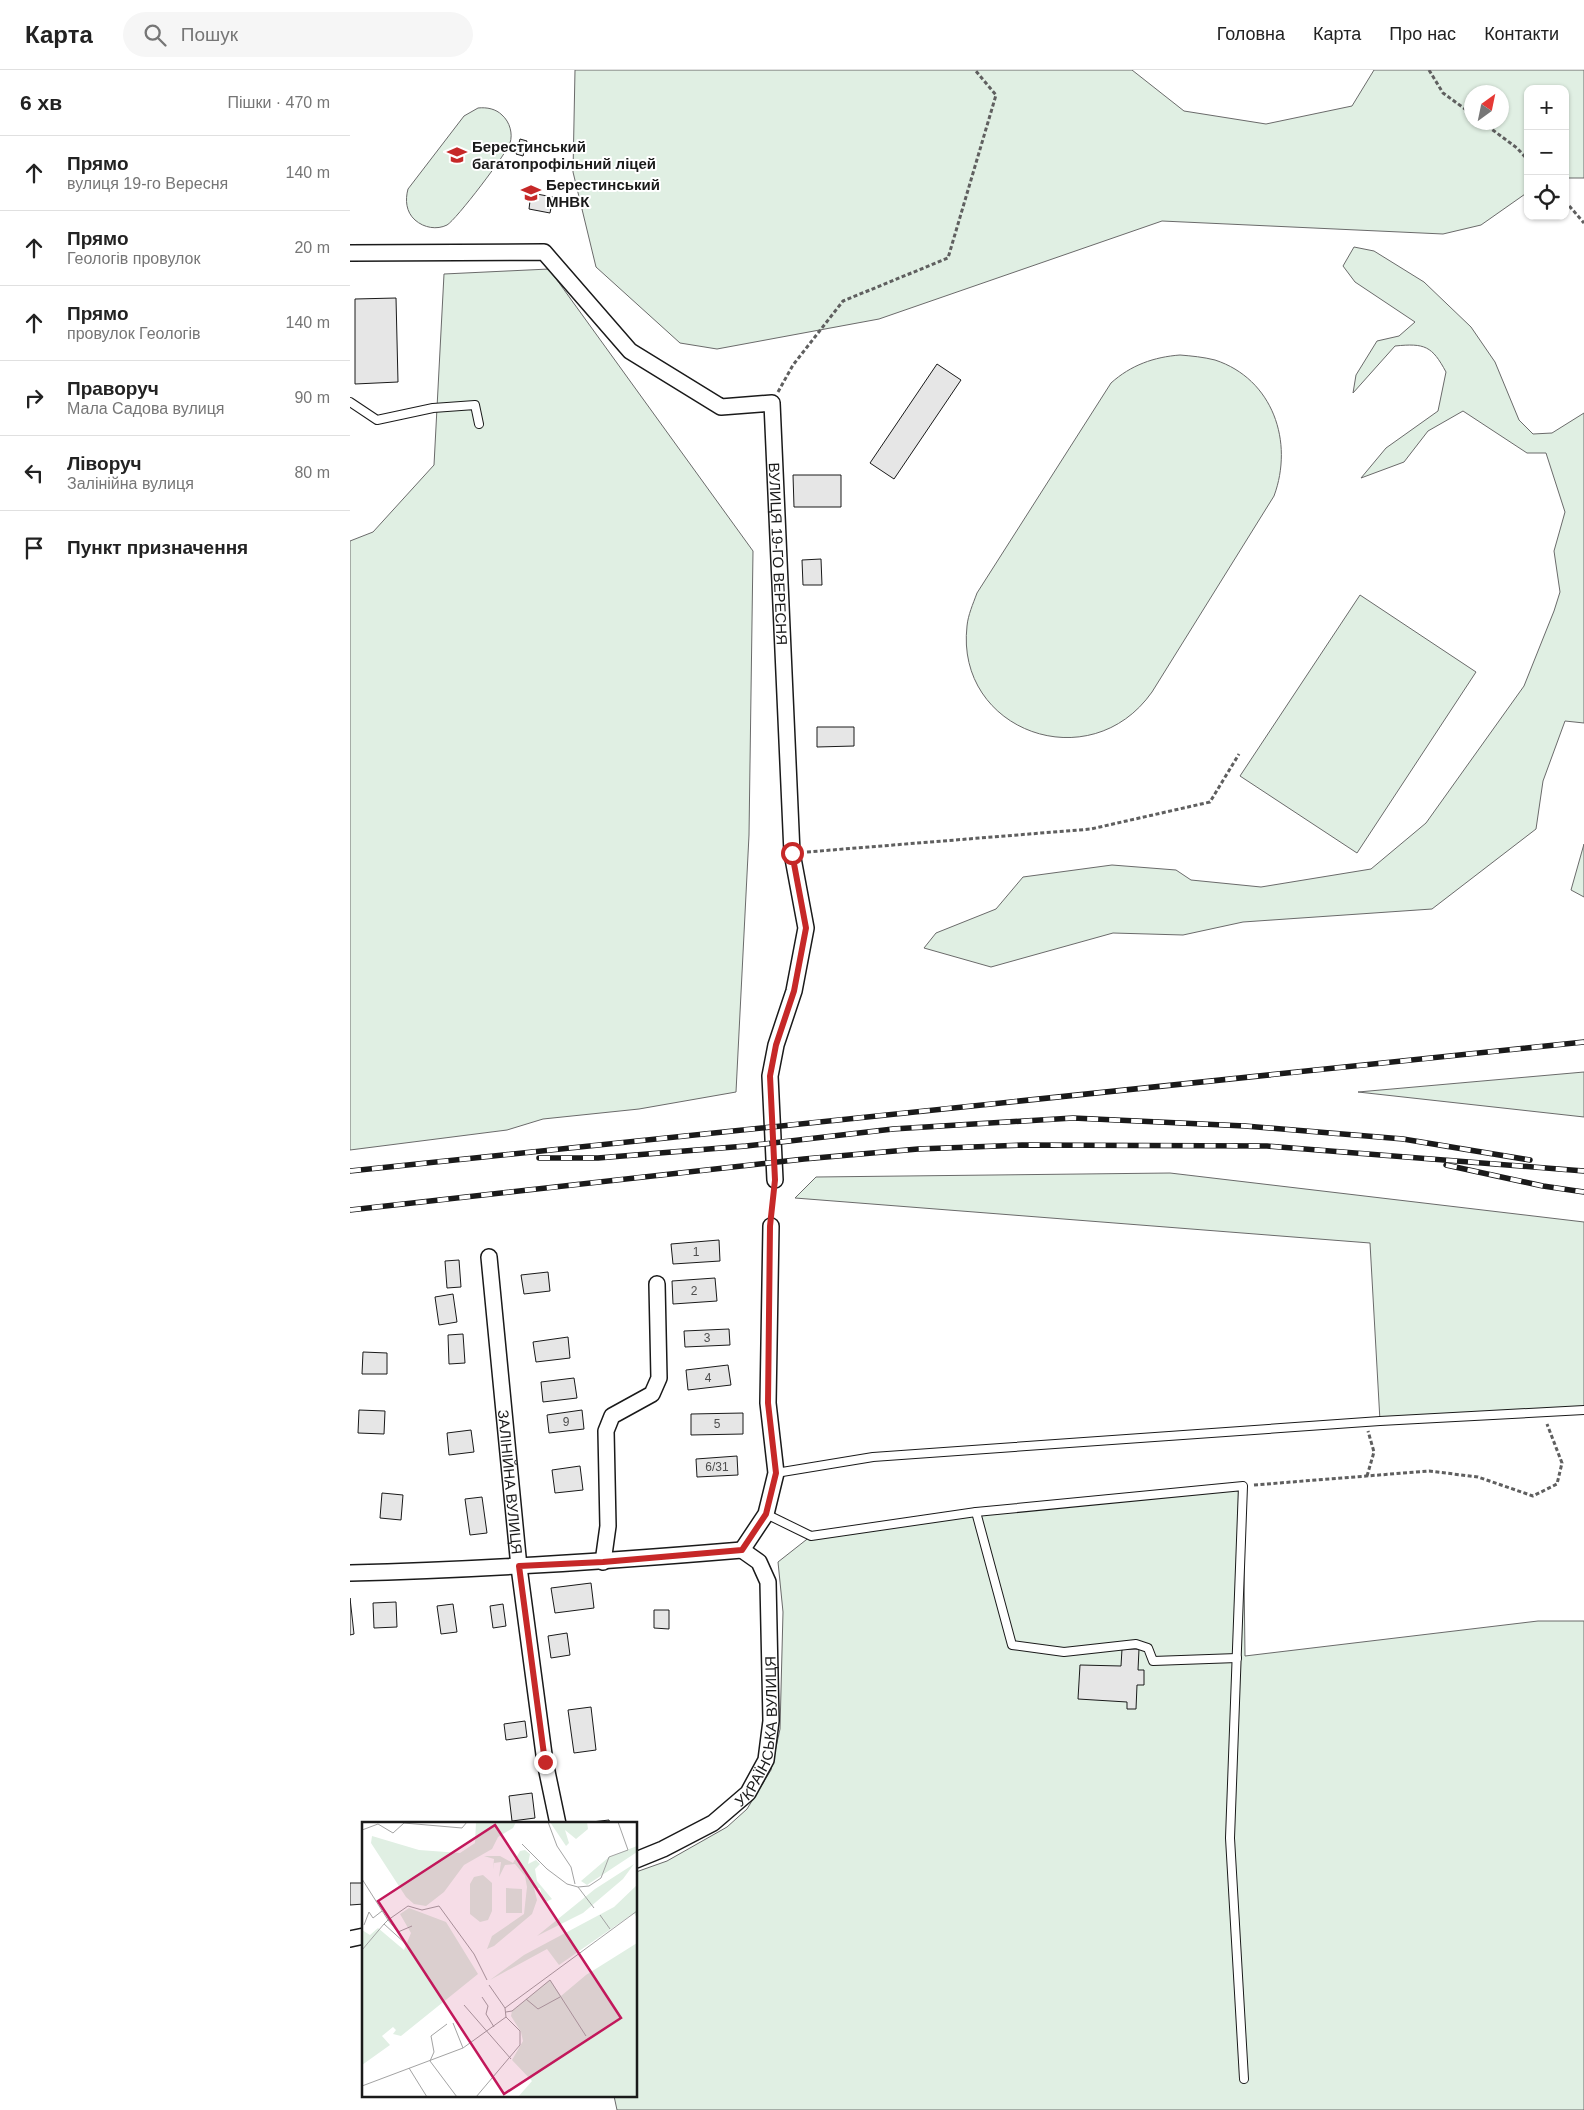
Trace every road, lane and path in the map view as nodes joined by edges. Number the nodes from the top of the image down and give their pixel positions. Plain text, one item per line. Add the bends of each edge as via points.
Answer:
1 (975, 70) edge
2 (1429, 70) edge
3 (1464, 108) edge
4 (1493, 130) edge
5 (1524, 156) edge
6 (1569, 206) edge
7 (1584, 223) edge
8 (350, 253) edge
9 (350, 402) edge
10 (772, 403) junction
11 (479, 424) dead end
12 (1239, 754) dead end
13 (792, 853) junction
14 (775, 1180) joint
15 (770, 1226) joint
16 (489, 1257) dead end
17 (657, 1284) dead end
18 (1584, 1410) edge
19 (1542, 1412) junction
20 (1365, 1422) junction
21 (776, 1473) junction
22 (1368, 1476) junction
23 (1243, 1486) junction
24 (976, 1512) junction
25 (766, 1514) junction
26 (742, 1550) junction
27 (603, 1562) junction
28 (519, 1566) junction
29 (350, 1573) edge
30 (1237, 1658) junction
31 (558, 1822) edge
32 (638, 1859) edge
33 (1244, 2078) dead end

1 - 10 path via 996,95 948,258 844,302 793,365
2 - 3 path via 1443,93
4 - 5 path
6 - 7 path
8 - 10 street via 544,252 630,352 722,407
9 - 11 lane via 377,420 433,408 475,405
10 - 13 street, ВУЛИЦЯ 19-ГО ВЕРЕСНЯ
12 - 13 path via 1210,802 1091,830
13 - 14 street, ВУЛИЦЯ 19-ГО ВЕРЕСНЯ via 806,928 794,991 776,1045 770,1076
14 - 15 path
15 - 21 street via 768,1403
16 - 28 street, ЗАЛІНІЙНА ВУЛИЦЯ
17 - 27 street via 659,1378 652,1394 612,1416 606,1431 608,1526
18 - 19 lane
19 - 20 lane
19 - 22 path via 1562,1463 1557,1484 1534,1496 1478,1477 1429,1470
20 - 21 lane via 873,1456
20 - 22 path via 1374,1452
21 - 25 street
22 - 23 path
23 - 24 lane
23 - 30 lane
24 - 25 lane via 811,1536
24 - 30 lane via 1012,1645 1064,1652 1136,1644 1148,1648 1153,1661
25 - 26 street
26 - 27 street
26 - 32 street, УКРАЇНСЬКА ВУЛИЦЯ via 759,1562 768,1582 771,1721 766,1760 748,1794 713,1823
27 - 28 street
28 - 29 street
28 - 31 street, ЗАЛІНІЙНА ВУЛИЦЯ via 545,1762
30 - 33 lane via 1230,1838

